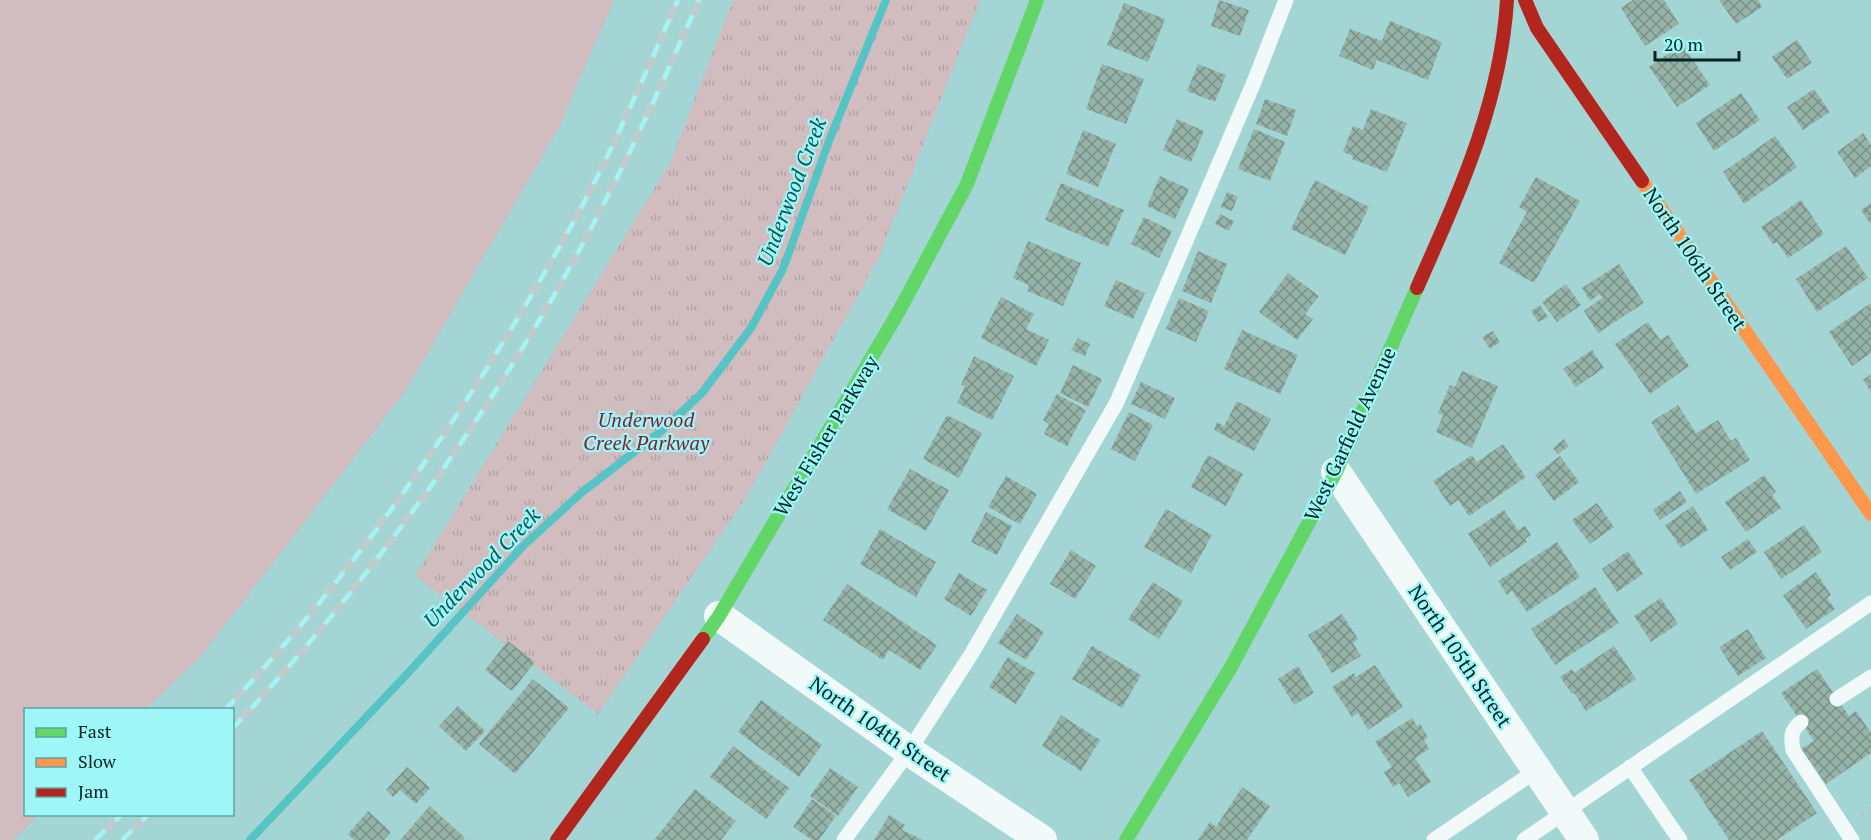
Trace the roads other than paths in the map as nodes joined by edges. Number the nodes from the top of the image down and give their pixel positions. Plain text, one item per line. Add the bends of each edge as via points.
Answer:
1 (1037, 0) edge
2 (1286, 0) edge
3 (1507, 0) edge
4 (1525, 0) edge
5 (1336, 472) junction
6 (1871, 514) edge
7 (1871, 603) edge
8 (719, 616) junction
9 (1871, 677) edge
10 (1837, 699) dead end
11 (1801, 722) dead end
12 (909, 751) junction
13 (1630, 767) junction
14 (1537, 770) junction
15 (1565, 812) junction
16 (562, 838) edge
17 (844, 840) edge
18 (1042, 840) edge
19 (1126, 840) edge
20 (1434, 840) edge
21 (1524, 840) edge
22 (1584, 840) edge
23 (1680, 840) edge
24 (1852, 840) edge

1 - 8 street, West Fisher Parkway via 967,184 951,215 899,312
2 - 12 lane via 1117,402 972,653
3 - 5 street, West Garfield Avenue via 1505,32 1482,130
4 - 6 street, North 106th Street via 1537,28
5 - 14 street, North 105th Street
5 - 19 street, West Garfield Avenue via 1231,667
7 - 13 lane
8 - 12 street, North 104th Street
8 - 16 street, West Fisher Parkway
9 - 10 lane
11 - 24 lane via 1792,729 1793,750
12 - 17 lane
12 - 18 street, North 104th Street
13 - 15 lane
13 - 23 lane
14 - 15 street, North 105th Street
14 - 20 lane
15 - 21 lane
15 - 22 street, North 105th Street

